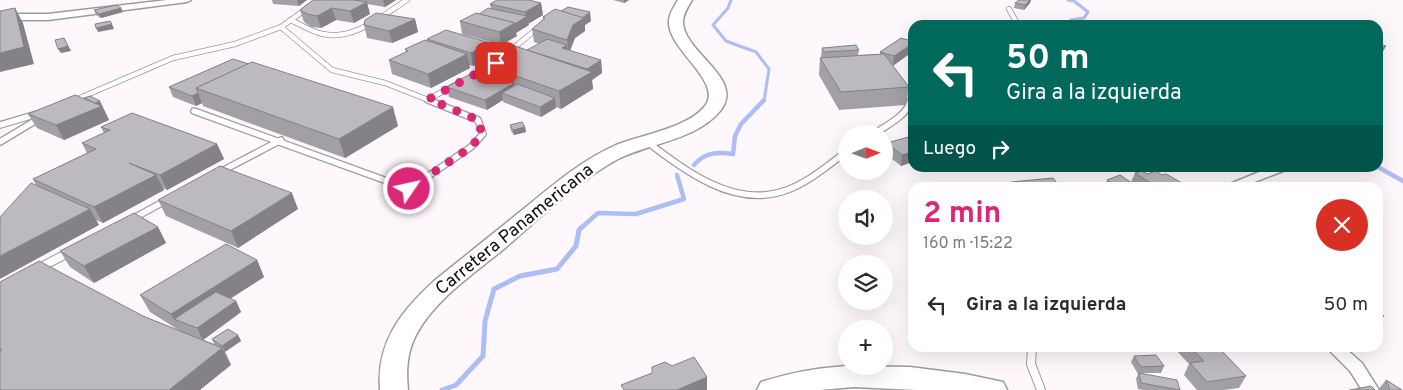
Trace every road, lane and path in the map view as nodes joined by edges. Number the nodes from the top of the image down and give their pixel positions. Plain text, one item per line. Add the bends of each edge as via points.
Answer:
1 (186, 0) edge
2 (319, 0) edge
3 (407, 0) edge
4 (684, 0) edge
5 (1009, 9) dead end
6 (0, 17) edge
7 (48, 17) junction
8 (291, 20) junction
9 (1015, 20) edge
10 (0, 23) edge
11 (542, 24) edge
12 (280, 27) junction
13 (503, 58) edge
14 (462, 81) edge
15 (429, 99) junction
16 (65, 104) edge
17 (194, 111) dead end
18 (908, 112) edge
19 (0, 125) edge
20 (887, 125) edge
21 (281, 140) junction
22 (645, 140) junction
23 (0, 142) edge
24 (838, 157) edge
25 (1268, 172) edge
26 (210, 177) edge
27 (1242, 182) edge
28 (176, 196) edge
29 (123, 224) edge
30 (79, 247) edge
31 (35, 270) edge
32 (1032, 352) edge
33 (1339, 352) edge
34 (394, 387) edge
35 (771, 390) edge
36 (993, 390) edge
37 (1041, 390) edge
38 (1372, 390) edge

1 - 7 street
2 - 8 lane
3 - 8 lane via 363,26 339,35 326,36
4 - 22 highway, Carretera Panamericana via 675,16 675,27 712,79 718,99 700,120
5 - 9 lane
6 - 7 street
7 - 10 lane
8 - 12 lane
11 - 13 lane
12 - 15 lane via 332,70 385,82
12 - 16 lane via 235,44 173,58
14 - 15 lane
15 - 21 lane via 478,120 482,134 471,147 409,189
17 - 21 lane
18 - 20 lane
19 - 23 lane via 47,112
21 - 26 lane
22 - 24 lane via 692,174 738,192 759,195 781,192 800,183
22 - 34 highway, Carretera Panamericana via 604,159 574,178 426,302 402,336 393,366
25 - 27 street
28 - 29 lane
30 - 31 lane
32 - 37 lane via 1031,364
33 - 38 street via 1356,367
35 - 36 highway via 848,376 941,381

